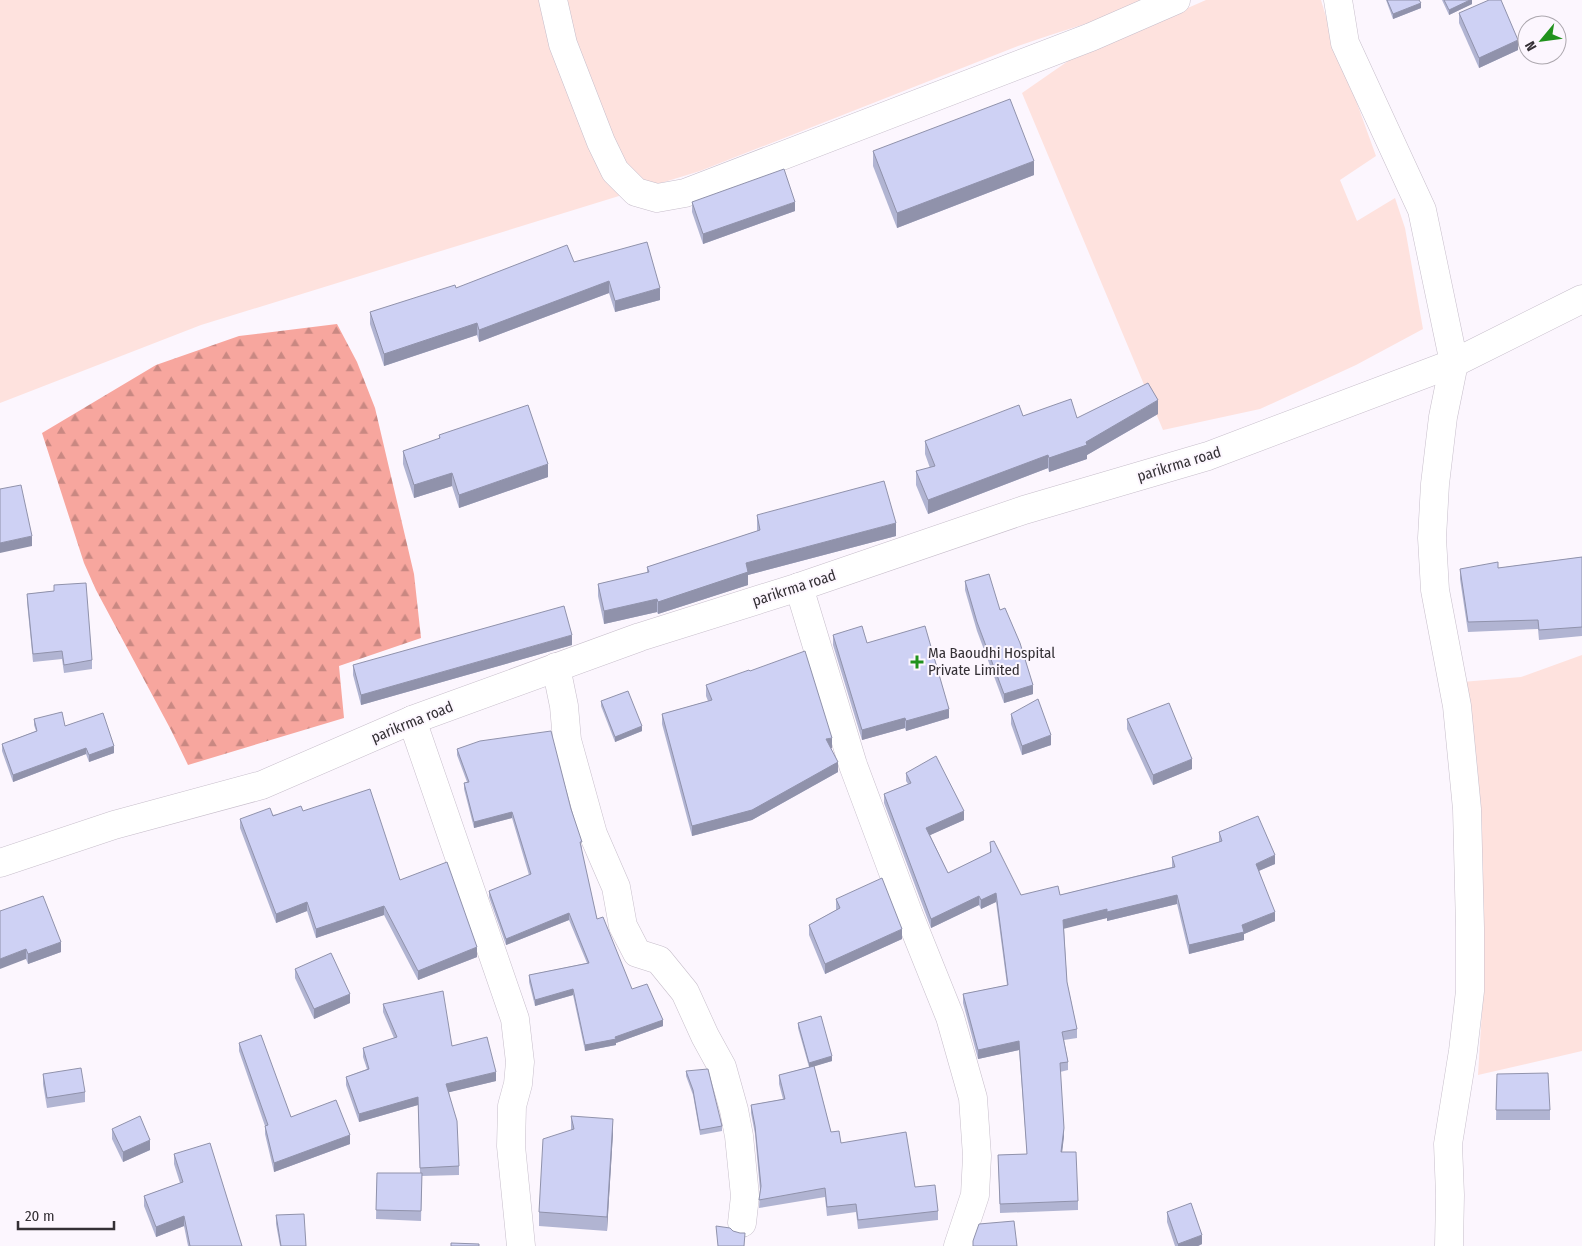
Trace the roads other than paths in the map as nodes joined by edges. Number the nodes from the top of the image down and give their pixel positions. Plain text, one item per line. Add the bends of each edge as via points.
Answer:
1 (553, 0) edge
2 (1176, 0) edge
3 (1338, 0) edge
4 (1582, 299) edge
5 (1454, 362) junction
6 (799, 587) junction
7 (556, 667) junction
8 (412, 720) junction
9 (0, 864) edge
10 (742, 1223) dead end
11 (521, 1246) edge
12 (958, 1246) edge
13 (1449, 1246) edge

1 - 2 street via 562,44 615,171 636,192 657,198 685,193 1091,37
3 - 5 street via 1345,43 1422,210
4 - 5 street, parikrma road
5 - 6 street, parikrma road via 1208,456 1024,510
5 - 13 street via 1443,417 1432,538 1435,590 1457,706 1466,800 1470,928 1470,991 1448,1144
6 - 7 street, parikrma road
6 - 12 street via 853,765 950,1017 972,1098 977,1156 975,1195
7 - 8 street, parikrma road
7 - 10 street via 567,740 593,834 616,888 623,926 637,953 659,960 685,992 722,1067 739,1136 745,1196
8 - 9 street, parikrma road via 262,785 114,826
8 - 11 street via 515,1019 520,1062 512,1106 511,1146

